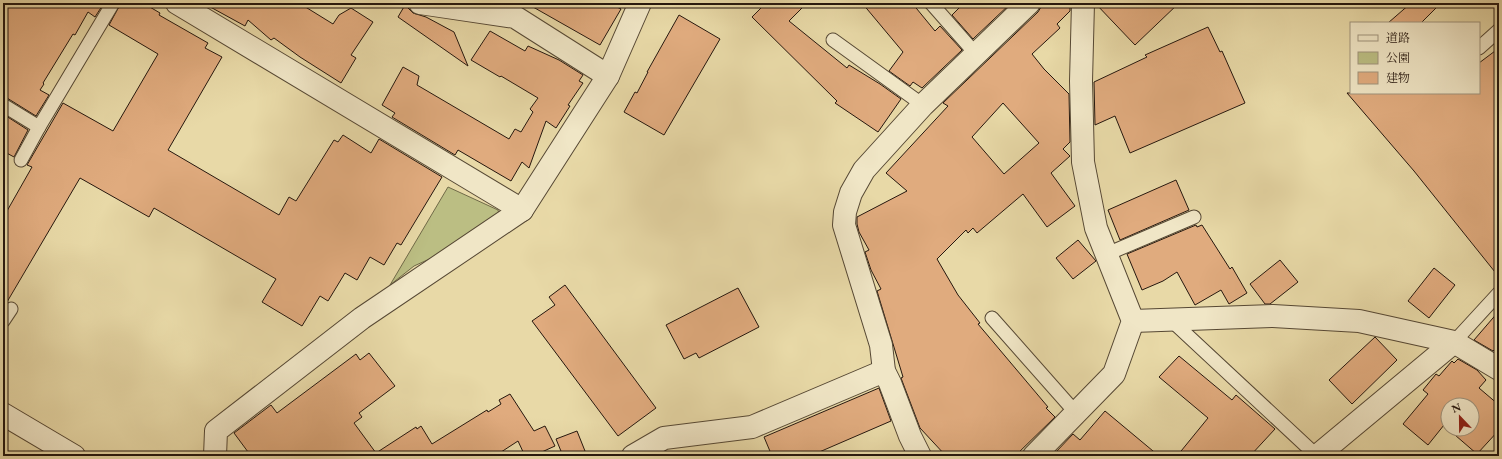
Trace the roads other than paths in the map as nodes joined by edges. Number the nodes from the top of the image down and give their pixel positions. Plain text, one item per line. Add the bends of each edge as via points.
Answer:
1 (113, 3) edge
2 (420, 3) edge
3 (640, 3) edge
4 (931, 3) edge
5 (1029, 3) edge
6 (1083, 3) edge
7 (191, 6) edge
8 (1499, 30) edge
9 (833, 40) dead end
10 (1480, 47) edge
11 (975, 53) junction
12 (608, 76) junction
13 (3, 105) edge
14 (923, 106) junction
15 (39, 126) junction
16 (21, 160) dead end
17 (522, 210) junction
18 (1194, 217) dead end
19 (1107, 254) junction
20 (1499, 293) edge
21 (11, 309) dead end
22 (992, 318) dead end
23 (1171, 320) junction
24 (3, 321) edge
25 (1133, 321) junction
26 (1454, 342) junction
27 (1499, 369) edge
28 (884, 371) junction
29 (1076, 413) junction
30 (3, 414) edge
31 (74, 456) edge
32 (215, 456) edge
33 (633, 456) edge
34 (920, 456) edge
35 (1034, 456) edge
36 (1317, 456) edge

1 - 15 lane
2 - 12 street via 515,17
3 - 12 street
4 - 11 lane
5 - 11 street
6 - 19 street via 1083,162 1096,228
7 - 17 street
8 - 10 lane
9 - 14 lane
11 - 14 street
12 - 17 street
13 - 15 lane
14 - 28 street via 864,170 851,193 845,212 844,224 882,345
15 - 16 lane
17 - 32 street via 362,318 216,430
18 - 19 lane
19 - 25 street
20 - 26 lane
21 - 24 lane
22 - 29 lane
23 - 25 street
23 - 26 street via 1273,316 1359,321
23 - 36 lane
25 - 29 street via 1114,374
26 - 27 street
26 - 36 street
28 - 33 street via 752,427 664,438
28 - 34 street
29 - 35 street
30 - 31 street

